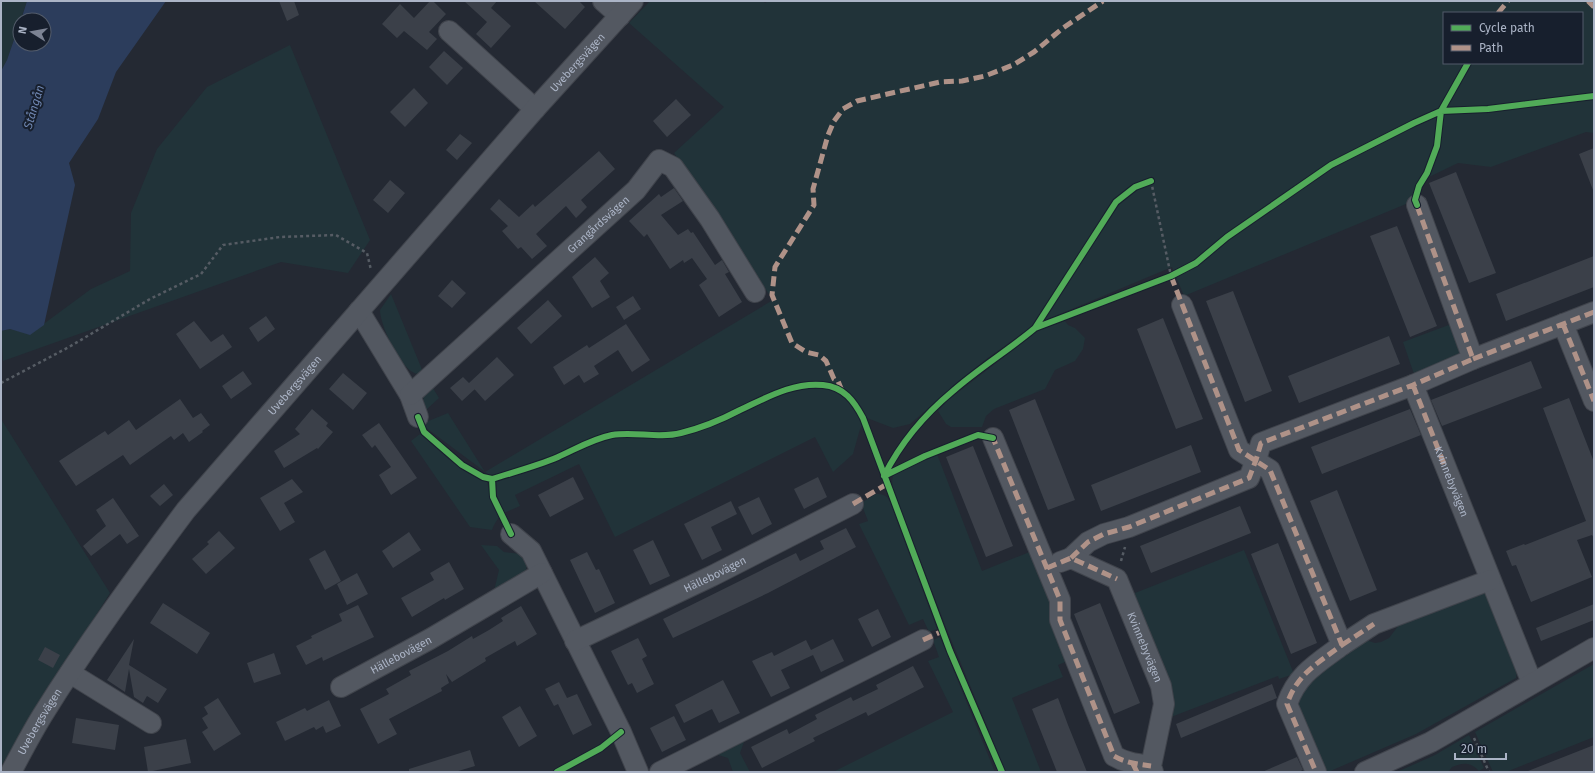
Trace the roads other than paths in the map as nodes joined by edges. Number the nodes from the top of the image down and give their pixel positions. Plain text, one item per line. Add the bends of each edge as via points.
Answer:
1 (603, 1) edge
2 (633, 1) edge
3 (620, 16) junction
4 (449, 31) dead end
5 (536, 109) junction
6 (1417, 205) dead end
7 (754, 292) dead end
8 (1182, 305) dead end
9 (359, 311) junction
10 (1594, 312) edge
11 (1563, 324) junction
12 (1473, 359) junction
13 (1413, 385) junction
14 (410, 395) junction
15 (1594, 401) edge
16 (418, 417) dead end
17 (993, 438) dead end
18 (1256, 460) junction
19 (853, 504) dead end
20 (511, 534) dead end
21 (1071, 558) junction
22 (1046, 568) junction
23 (542, 573) junction
24 (1490, 580) junction
25 (923, 640) dead end
26 (575, 641) junction
27 (1342, 645) junction
28 (1594, 648) edge
29 (70, 673) junction
30 (1532, 683) junction
31 (341, 687) dead end
32 (151, 723) dead end
33 (1152, 769) edge
34 (11, 772) edge
35 (638, 772) edge
36 (660, 772) edge
37 (1316, 772) edge
38 (1365, 772) edge

1 - 3 street
2 - 3 street, Uvebergsvägen
3 - 5 street, Uvebergsvägen
4 - 5 street
5 - 9 street, Uvebergsvägen
6 - 12 street
7 - 14 street, Grangårdsvägen via 710,219 673,167 659,160 636,190
8 - 18 street via 1239,450
9 - 14 street
9 - 29 street, Uvebergsvägen via 186,510 134,579
10 - 11 street
11 - 12 street
11 - 15 street
12 - 13 street
13 - 18 street via 1261,442
13 - 24 street, Kvinnebyvägen
14 - 16 street
17 - 22 street, Kvinnebyvägen
18 - 21 street via 1249,478 1129,527 1104,534 1088,542
18 - 27 street via 1270,470
19 - 26 street, Hällebovägen via 712,576
20 - 23 street via 531,550
21 - 22 street
21 - 33 street, Kvinnebyvägen via 1117,579 1161,686 1164,704
22 - 33 street, Kvinnebyvägen via 1060,600 1060,620 1114,756 1122,761
23 - 26 street
23 - 31 street, Hällebovägen via 430,639
24 - 27 street via 1374,624
24 - 30 street, Kvinnebyvägen
25 - 36 street
26 - 35 street
27 - 37 street via 1298,681 1287,704
28 - 30 street
29 - 32 street
29 - 34 street, Uvebergsvägen
30 - 38 street via 1431,742

